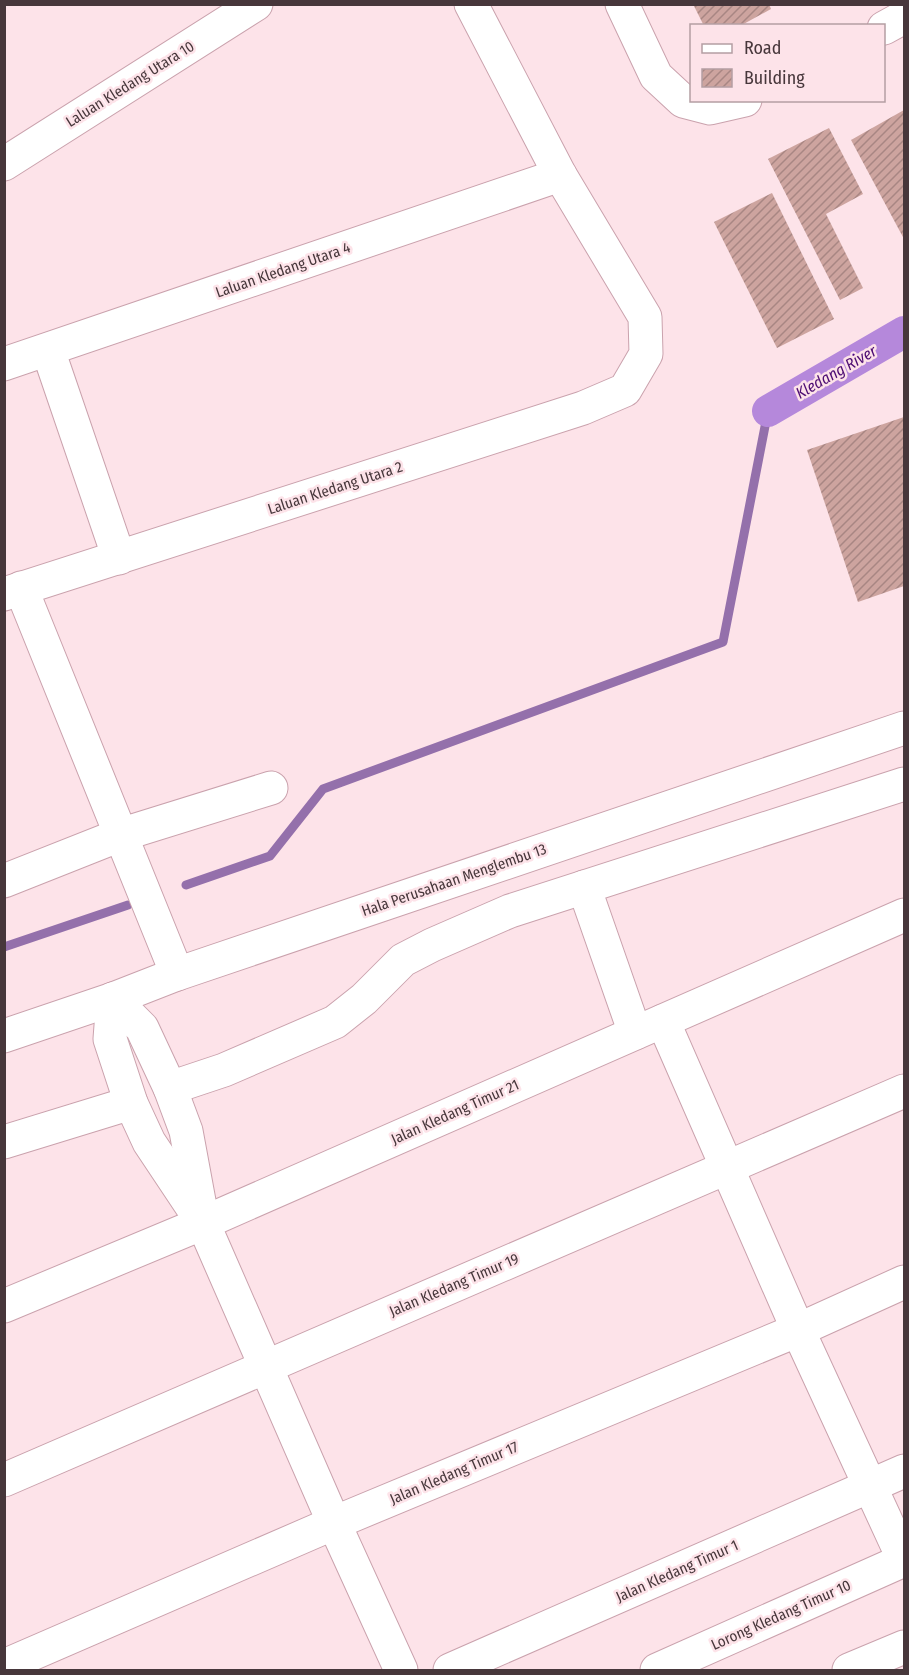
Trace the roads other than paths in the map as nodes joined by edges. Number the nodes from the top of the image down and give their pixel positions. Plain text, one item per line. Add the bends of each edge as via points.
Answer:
1 (256, 4) edge
2 (471, 4) edge
3 (622, 4) edge
4 (904, 17) edge
5 (885, 27) edge
6 (736, 102) edge
7 (4, 164) edge
8 (560, 175) junction
9 (48, 350) junction
10 (4, 364) edge
11 (119, 558) junction
12 (13, 591) edge
13 (904, 728) edge
14 (904, 784) edge
15 (271, 788) dead end
16 (120, 835) junction
17 (4, 881) edge
18 (584, 887) junction
19 (904, 915) edge
20 (177, 974) junction
21 (113, 999) junction
22 (649, 1027) junction
23 (4, 1036) edge
24 (170, 1088) junction
25 (904, 1091) edge
26 (131, 1103) junction
27 (4, 1142) edge
28 (726, 1168) junction
29 (203, 1222) junction
30 (904, 1282) edge
31 (4, 1306) edge
32 (798, 1330) junction
33 (266, 1367) junction
34 (904, 1471) edge
35 (4, 1480) edge
36 (870, 1486) junction
37 (334, 1523) junction
38 (904, 1560) edge
39 (4, 1666) edge
40 (401, 1671) edge
41 (450, 1671) edge
42 (657, 1671) edge

1 - 7 street, Laluan Kledang Utara 10
2 - 8 street
3 - 6 street via 656,76 683,101 710,108
4 - 5 street
8 - 9 street, Laluan Kledang Utara 4
8 - 11 street, Laluan Kledang Utara 2 via 645,316 645,354 625,390 583,408
9 - 10 street, Laluan Kledang Utara 4
9 - 11 street
11 - 12 street, Laluan Kledang Utara 2
12 - 16 street
13 - 20 street, Hala Perusahaan Menglembu 13
14 - 18 street
15 - 16 street
16 - 17 street
16 - 20 street
18 - 22 street
18 - 24 street via 510,911 432,945 403,960 335,1022 224,1070
19 - 22 street, Jalan Kledang Timur 21
20 - 21 street, Hala Perusahaan Menglembu 13
21 - 23 street, Hala Perusahaan Menglembu 13
21 - 24 street via 142,1028
21 - 26 street via 110,1039
22 - 28 street
22 - 29 street, Jalan Kledang Timur 21
24 - 29 street via 186,1131
25 - 28 street, Jalan Kledang Timur 19
26 - 27 street
26 - 29 street via 148,1142
28 - 32 street
28 - 33 street, Jalan Kledang Timur 19
29 - 31 street, Jalan Kledang Timur 21
29 - 33 street
30 - 32 street, Jalan Kledang Timur 17
32 - 36 street
32 - 37 street, Jalan Kledang Timur 17
33 - 35 street, Jalan Kledang Timur 19
33 - 37 street
34 - 36 street, Jalan Kledang Timur 1
36 - 38 street
36 - 41 street, Jalan Kledang Timur 1
37 - 39 street, Jalan Kledang Timur 17
37 - 40 street
38 - 42 street, Lorong Kledang Timur 10

